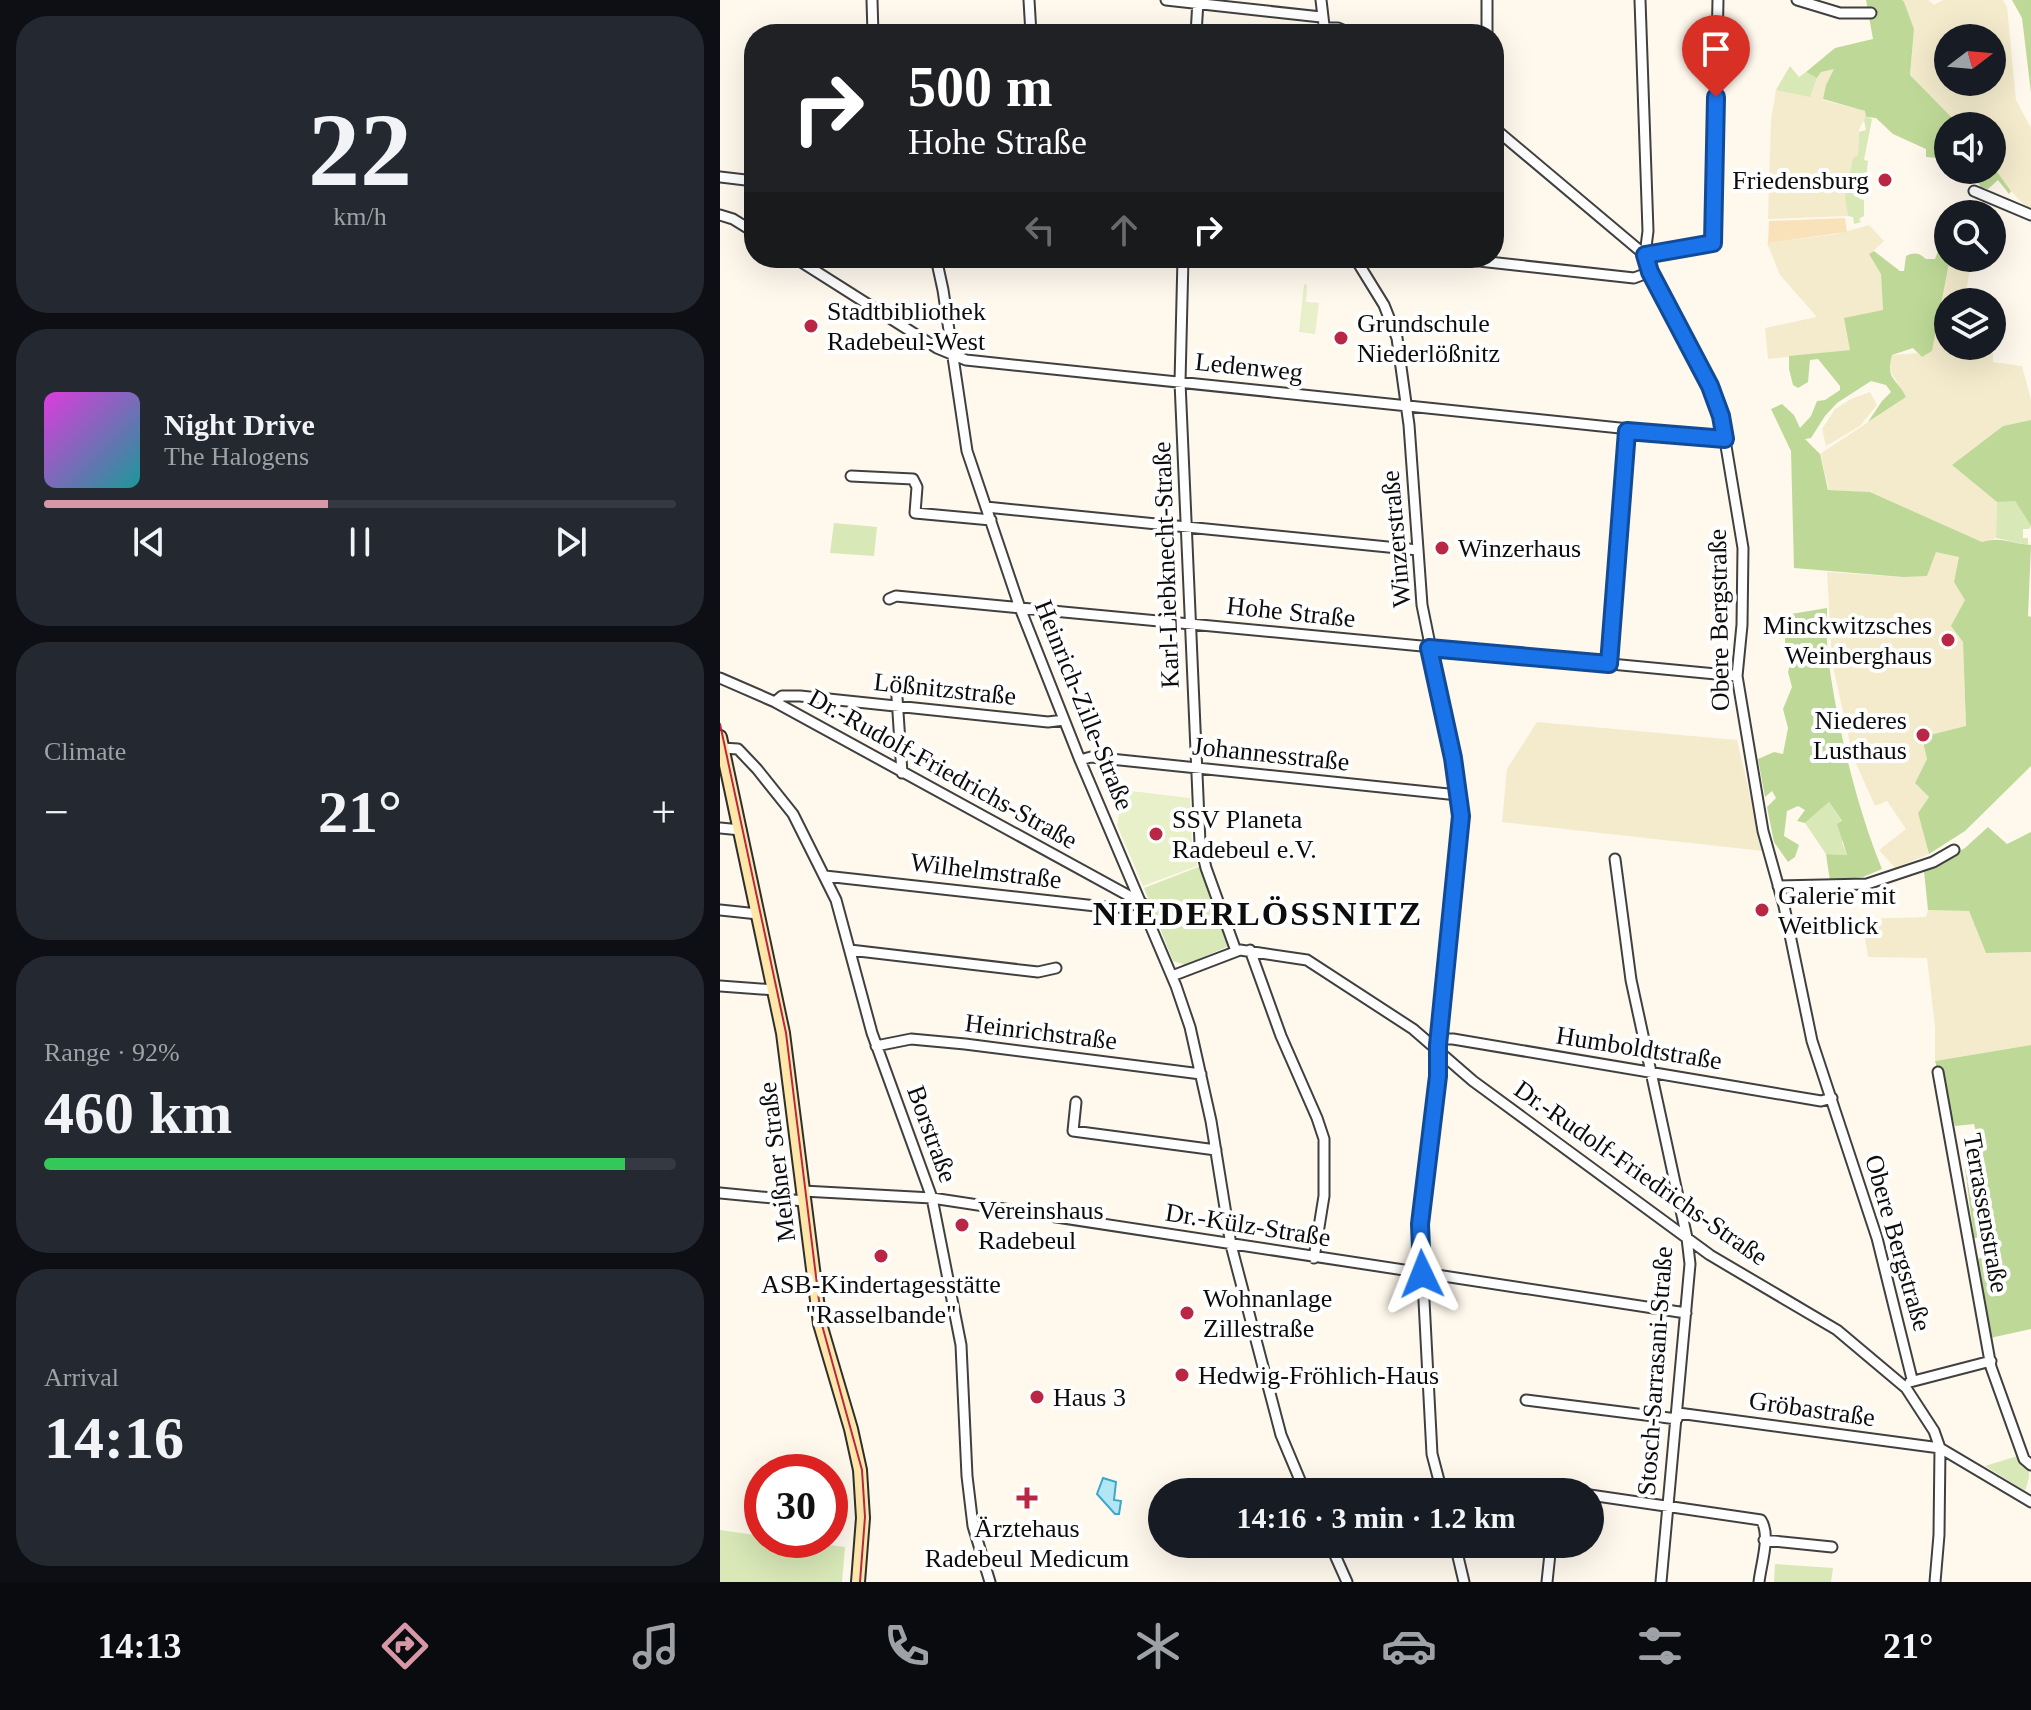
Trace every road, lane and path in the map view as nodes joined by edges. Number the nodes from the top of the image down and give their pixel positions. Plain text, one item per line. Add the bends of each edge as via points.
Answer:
1 (872, 0) edge
2 (1029, 0) edge
3 (1166, 0) edge
4 (1321, 0) edge
5 (1487, 0) edge
6 (1640, 0) edge
7 (1718, 0) edge
8 (1797, 0) edge
9 (1198, 2) edge
10 (1871, 13) dead end
11 (1321, 17) junction
12 (873, 24) edge
13 (1030, 24) edge
14 (1197, 24) edge
15 (1322, 24) edge
16 (1487, 24) edge
17 (1504, 136) edge
18 (720, 177) edge
19 (744, 180) edge
20 (1974, 191) dead end
21 (720, 215) edge
22 (2031, 215) edge
23 (744, 226) edge
24 (1645, 255) junction
25 (1504, 262) edge
26 (811, 268) edge
27 (938, 268) edge
28 (1183, 268) edge
29 (1361, 268) edge
30 (1650, 272) junction
31 (952, 356) junction
32 (1180, 382) junction
33 (1406, 405) junction
34 (1627, 431) junction
35 (1725, 439) junction
36 (851, 476) dead end
37 (986, 507) junction
38 (991, 520) junction
39 (1187, 526) junction
40 (1418, 550) junction
41 (889, 599) dead end
42 (1020, 608) junction
43 (1191, 624) junction
44 (1429, 648) junction
45 (1609, 664) junction
46 (1737, 676) junction
47 (720, 678) edge
48 (896, 682) dead end
49 (775, 702) junction
50 (898, 706) junction
51 (1064, 720) junction
52 (721, 742) edge
53 (1080, 760) junction
54 (1197, 768) junction
55 (902, 773) junction
56 (1458, 795) junction
57 (720, 828) edge
58 (741, 830) junction
59 (1954, 850) dead end
60 (1615, 859) dead end
61 (825, 876) junction
62 (1778, 886) junction
63 (1142, 903) junction
64 (720, 910) edge
65 (758, 914) junction
66 (850, 950) junction
67 (1250, 950) junction
68 (1236, 951) junction
69 (1056, 968) dead end
70 (1172, 976) junction
71 (720, 986) edge
72 (775, 990) junction
73 (1439, 1039) junction
74 (876, 1046) junction
75 (1438, 1050) junction
76 (1650, 1071) junction
77 (1938, 1072) dead end
78 (1201, 1074) junction
79 (1832, 1098) junction
80 (1076, 1102) dead end
81 (1216, 1150) junction
82 (720, 1193) edge
83 (803, 1196) junction
84 (932, 1198) junction
85 (1687, 1238) junction
86 (1231, 1245) junction
87 (1314, 1258) junction
88 (1422, 1274) junction
89 (1686, 1313) junction
90 (1991, 1361) junction
91 (1909, 1384) junction
92 (1526, 1400) dead end
93 (1678, 1416) junction
94 (1940, 1448) junction
95 (2031, 1465) edge
96 (1299, 1478) edge
97 (1438, 1478) edge
98 (1604, 1497) edge
99 (2031, 1502) edge
100 (1669, 1507) junction
101 (1764, 1540) junction
102 (1832, 1547) dead end
103 (1336, 1558) edge
104 (1458, 1558) edge
105 (1550, 1558) edge
106 (858, 1582) edge
107 (990, 1582) edge
108 (1347, 1582) edge
109 (1464, 1582) edge
110 (1547, 1582) edge
111 (1661, 1582) edge
112 (1759, 1582) edge
113 (1935, 1582) edge

1 - 12 street
2 - 13 street
3 - 9 street
4 - 11 street
5 - 16 street
6 - 24 street, Obere Bergstraße
7 - 24 street via 1713,243
8 - 10 street via 1840,13
9 - 11 street
9 - 14 street
11 - 15 street
17 - 24 street
18 - 19 street
20 - 22 street
21 - 23 street
24 - 30 street, Obere Bergstraße
25 - 30 street via 1634,278
26 - 31 street, Ledenweg
27 - 31 street, Heinrich-Zille-Straße
28 - 32 street, Karl-Liebknecht-Straße
29 - 33 street, Winzerstraße via 1394,331
30 - 35 street, Obere Bergstraße via 1710,386
31 - 32 street, Ledenweg
31 - 37 street, Heinrich-Zille-Straße via 964,438
32 - 33 street, Ledenweg
32 - 39 street, Karl-Liebknecht-Straße
33 - 34 street, Ledenweg
33 - 40 street, Winzerstraße
34 - 35 street, Ledenweg
34 - 45 street
35 - 46 street, Obere Bergstraße via 1743,548
36 - 38 street via 913,479 915,513
37 - 38 street, Heinrich-Zille-Straße
37 - 39 street
38 - 42 street, Heinrich-Zille-Straße
39 - 40 street
39 - 43 street, Karl-Liebknecht-Straße
40 - 44 street, Winzerstraße
41 - 42 street, Hohe Straße
42 - 43 street, Hohe Straße
42 - 51 street, Heinrich-Zille-Straße
43 - 44 street, Hohe Straße
43 - 54 street, Karl-Liebknecht-Straße
44 - 45 street, Hohe Straße
44 - 56 street, Winzerstraße
45 - 46 street, Hohe Straße
46 - 62 street, Obere Bergstraße via 1763,831
47 - 49 street, Dr.-Rudolf-Friedrichs-Straße
48 - 50 street
49 - 50 street, Lößnitzstraße via 782,696 800,696
49 - 55 street, Dr.-Rudolf-Friedrichs-Straße
50 - 51 street, Lößnitzstraße
50 - 55 street
51 - 53 street, Heinrich-Zille-Straße
52 - 58 main road, Meißner Straße
52 - 61 street, Borstraße via 738,749 793,814
53 - 54 street, Johannesstraße
53 - 63 street, Heinrich-Zille-Straße
54 - 56 street, Johannesstraße
54 - 68 street, Karl-Liebknecht-Straße via 1200,843
55 - 63 street, Dr.-Rudolf-Friedrichs-Straße
56 - 73 street, Winzerstraße via 1461,825
57 - 58 street
58 - 65 main road, Meißner Straße
59 - 62 street via 1867,884
60 - 76 street, Stosch-Sarrasani-Straße
61 - 63 street, Wilhelmstraße via 1114,908
61 - 66 street, Borstraße
62 - 79 street, Obere Bergstraße via 1812,1041
63 - 70 street, Heinrich-Zille-Straße
64 - 65 street
65 - 72 main road, Meißner Straße
66 - 69 street via 1038,972
66 - 74 street, Borstraße
67 - 68 street, Dr.-Rudolf-Friedrichs-Straße
67 - 75 street, Dr.-Rudolf-Friedrichs-Straße via 1307,960
67 - 87 street via 1324,1139 1324,1196
68 - 70 street, Dr.-Rudolf-Friedrichs-Straße
70 - 78 street
71 - 72 street
72 - 83 main road, Meißner Straße
73 - 75 street, Winzerstraße
73 - 76 street, Humboldtstraße
74 - 78 street, Heinrichstraße via 911,1039
74 - 84 street, Borstraße
75 - 85 street, Dr.-Rudolf-Friedrichs-Straße
75 - 88 street, Winzerstraße via 1420,1224
76 - 79 street, Humboldtstraße via 1821,1101
76 - 85 street, Stosch-Sarrasani-Straße
77 - 90 street, Terrassenstraße
78 - 81 street
79 - 91 street, Obere Bergstraße via 1877,1238
80 - 81 street via 1073,1131
81 - 86 street
82 - 83 street, Dr.-Külz-Straße
83 - 84 street, Dr.-Külz-Straße
83 - 106 main road, Meißner Straße via 820,1324 860,1470
84 - 86 street, Dr.-Külz-Straße
84 - 107 street, Borstraße via 961,1345 973,1526
85 - 89 street, Stosch-Sarrasani-Straße
85 - 91 street, Dr.-Rudolf-Friedrichs-Straße via 1837,1330
86 - 87 street, Dr.-Külz-Straße
86 - 96 street via 1281,1435
87 - 88 street, Dr.-Külz-Straße
88 - 89 street, Dr.-Külz-Straße
88 - 97 street, Winzerstraße via 1432,1454
89 - 93 street, Stosch-Sarrasani-Straße
90 - 91 street
90 - 95 street, Terrassenstraße via 2024,1459
91 - 94 street, Dr.-Rudolf-Friedrichs-Straße
92 - 93 street, Gröbastraße
93 - 94 street, Gröbastraße
93 - 100 street, Stosch-Sarrasani-Straße
94 - 99 street
94 - 113 street
98 - 100 street
100 - 101 street via 1761,1520
100 - 111 street, Stosch-Sarrasani-Straße
101 - 102 street
101 - 112 street
103 - 108 street
104 - 109 street
105 - 110 street

